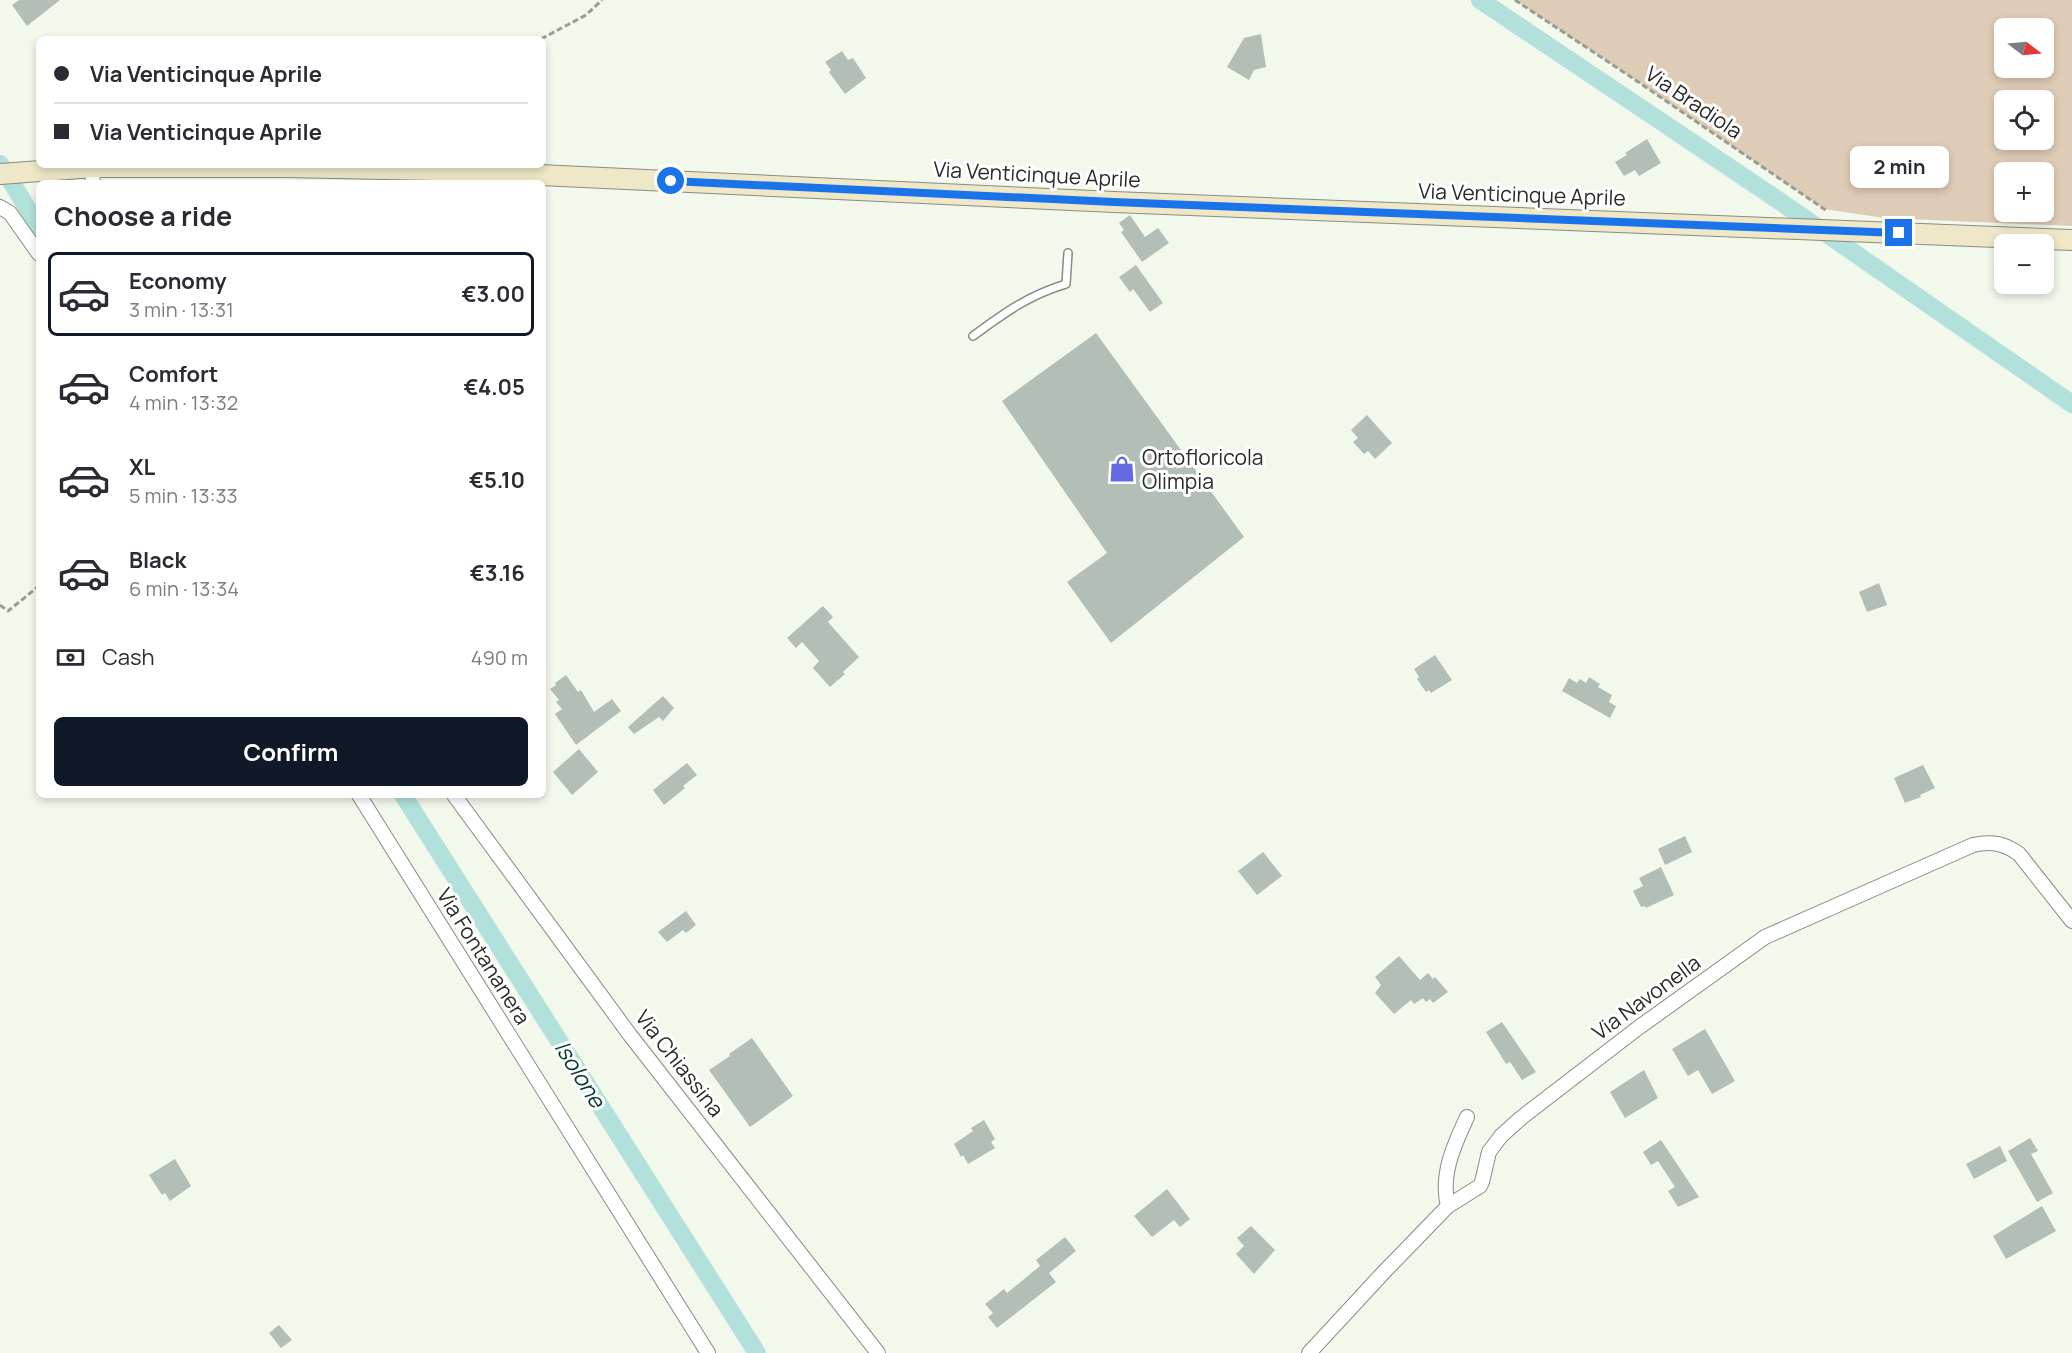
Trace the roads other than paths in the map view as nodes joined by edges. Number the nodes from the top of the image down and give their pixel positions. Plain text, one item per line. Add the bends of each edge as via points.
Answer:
1 (261, 168) edge
2 (335, 168) edge
3 (0, 174) edge
4 (93, 175) edge
5 (0, 207) edge
6 (2072, 240) edge
7 (36, 250) edge
8 (1068, 253) dead end
9 (973, 336) dead end
10 (361, 798) edge
11 (456, 798) edge
12 (2072, 921) edge
13 (1467, 1117) dead end
14 (1454, 1202) junction
15 (708, 1353) edge
16 (878, 1353) edge
17 (1309, 1353) edge

1 - 4 main road, Via Venticinque Aprile
2 - 6 main road, Via Venticinque Aprile via 1790,228 1836,222
3 - 4 main road, Via Venticinque Aprile via 49,169
5 - 7 street via 10,213
8 - 9 lane via 1066,284 1015,305
10 - 15 street, Via Fontananera
11 - 16 street, Via Chiassina via 630,1035
12 - 14 street, Via Navonella via 2019,854 2000,844 1982,843 1765,937 1521,1118 1489,1152 1479,1186
13 - 14 street via 1446,1176 1444,1190
14 - 17 street, Via Navonella

